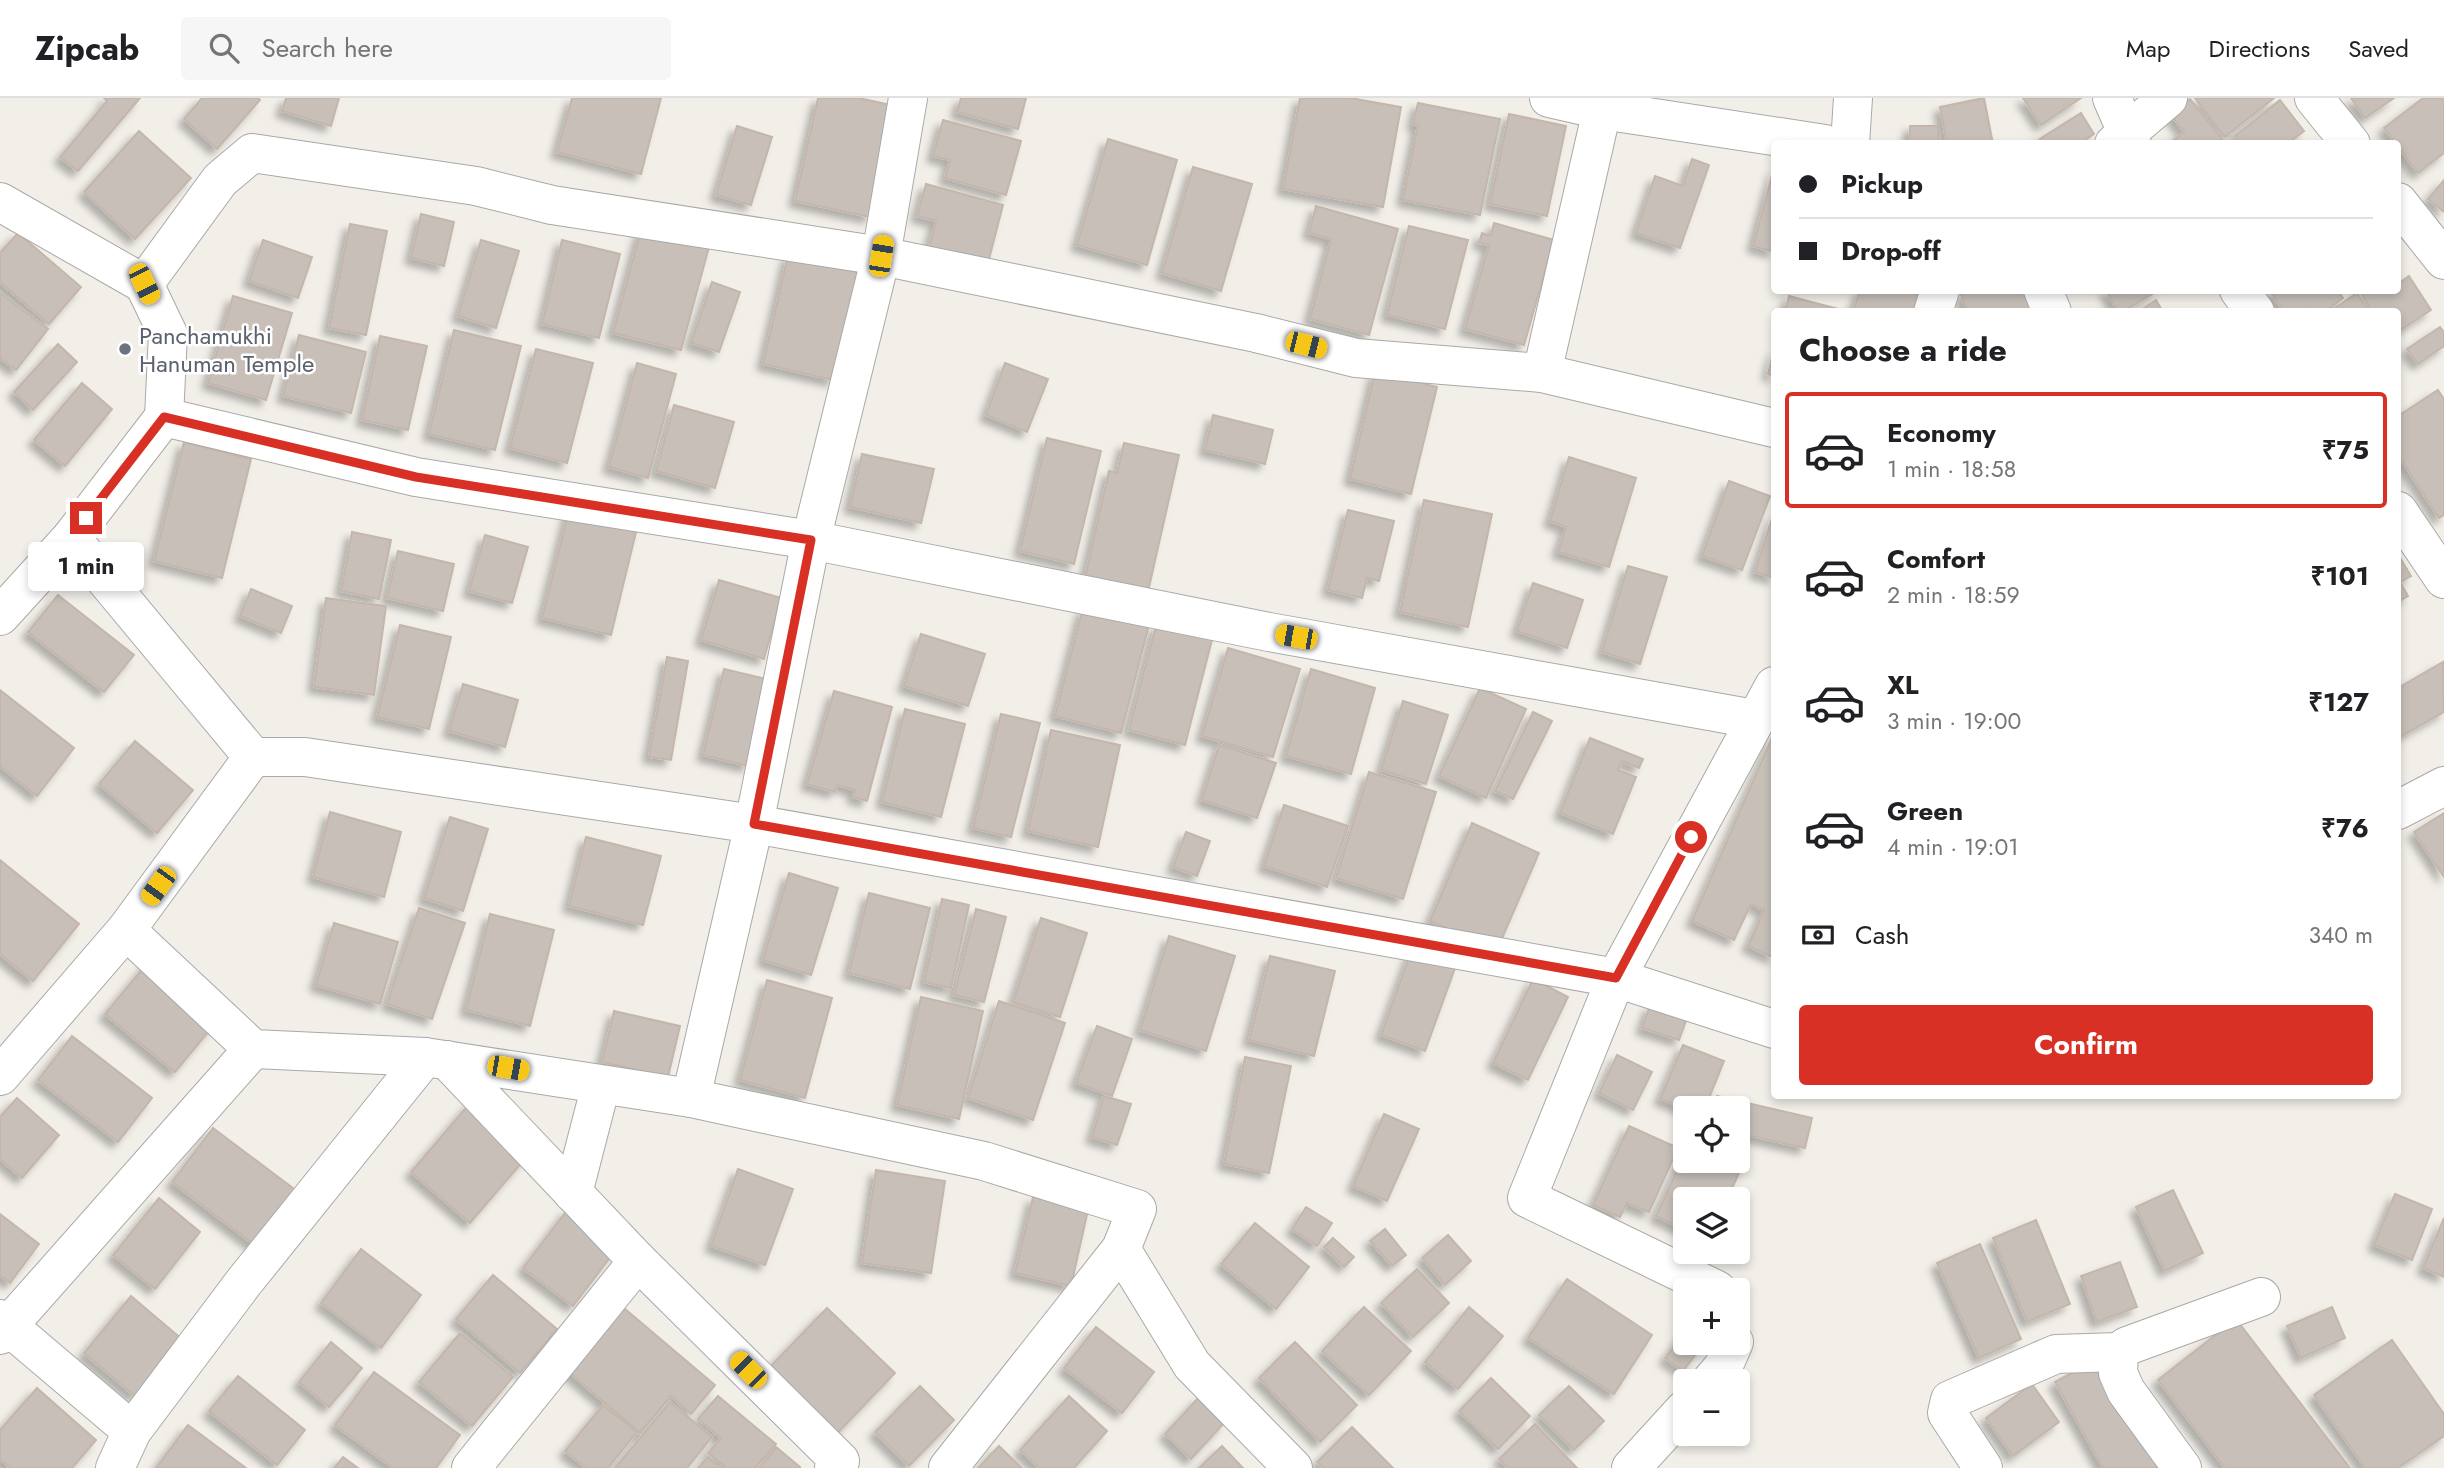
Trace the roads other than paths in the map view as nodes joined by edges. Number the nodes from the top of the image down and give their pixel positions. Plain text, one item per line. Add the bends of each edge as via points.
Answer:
1 (908, 98) edge
2 (1549, 98) edge
3 (1853, 98) edge
4 (2112, 98) edge
5 (2168, 98) edge
6 (2314, 98) edge
7 (1618, 107) edge
8 (1803, 140) edge
9 (1850, 140) edge
10 (2124, 140) edge
11 (2125, 140) edge
12 (2348, 140) edge
13 (0, 202) edge
14 (2401, 206) edge
15 (881, 256) junction
16 (2444, 260) edge
17 (144, 284) junction
18 (1542, 373) junction
19 (164, 417) junction
20 (1771, 427) edge
21 (2401, 514) edge
22 (71, 538) junction
23 (811, 540) junction
24 (2444, 579) edge
25 (0, 616) edge
26 (1771, 691) edge
27 (1754, 719) junction
28 (253, 757) junction
29 (2444, 786) edge
30 (2401, 808) edge
31 (754, 824) junction
32 (127, 930) junction
33 (1616, 978) junction
34 (1771, 1029) edge
35 (253, 1049) junction
36 (436, 1058) junction
37 (0, 1076) edge
38 (601, 1084) junction
39 (691, 1098) junction
40 (573, 1193) junction
41 (1121, 1249) junction
42 (638, 1261) junction
43 (1692, 1278) edge
44 (2261, 1297) dead end
45 (3, 1327) edge
46 (2119, 1352) junction
47 (1673, 1422) edge
48 (132, 1431) junction
49 (115, 1468) edge
50 (471, 1468) edge
51 (834, 1468) edge
52 (948, 1468) edge
53 (1293, 1468) edge
54 (1631, 1468) edge
55 (1983, 1468) edge
56 (2182, 1468) edge

1 - 15 street
2 - 7 street
3 - 9 street
4 - 10 street
5 - 11 street
6 - 12 street
7 - 8 street
7 - 18 street
13 - 17 street
14 - 16 street
15 - 17 street via 552,205 476,186 252,153 220,180
15 - 18 street via 1356,358
15 - 23 street
17 - 19 street via 169,334
18 - 20 street
19 - 22 street
19 - 23 street via 416,477
21 - 24 street
22 - 25 street
22 - 28 street
23 - 27 street via 1269,632
23 - 31 street
26 - 27 street
27 - 33 street
28 - 31 street via 305,757
28 - 32 street
29 - 30 street
31 - 33 street
31 - 39 street
32 - 35 street
32 - 37 street
33 - 34 street
33 - 43 street via 1527,1198
35 - 36 street
35 - 45 street
36 - 38 street
36 - 40 street
36 - 48 street via 244,1282
38 - 39 street
38 - 40 street
39 - 41 street via 984,1161 1137,1209
40 - 42 street
41 - 52 street
41 - 53 street via 1192,1365
42 - 50 street
42 - 51 street via 840,1461
44 - 46 street
45 - 48 street
46 - 55 street via 2056,1354 1951,1401 1947,1413
46 - 56 street via 2118,1373 2126,1391
47 - 54 street
48 - 49 street

